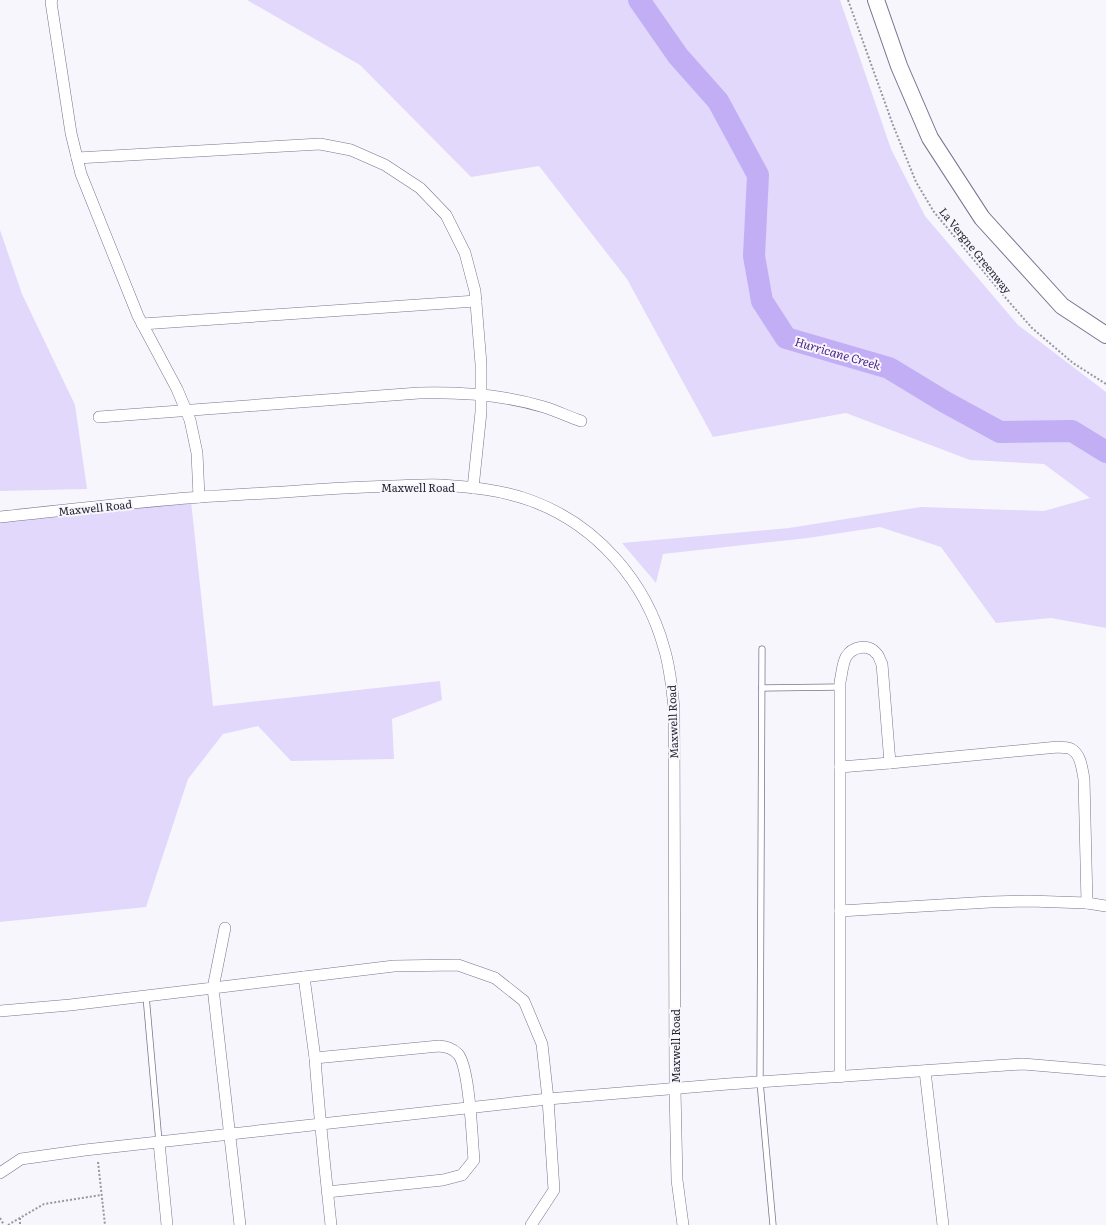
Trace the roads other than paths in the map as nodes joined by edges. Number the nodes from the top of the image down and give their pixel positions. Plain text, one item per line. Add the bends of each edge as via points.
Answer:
1 (52, 0) edge
2 (876, 0) edge
3 (77, 158) junction
4 (476, 301) junction
5 (142, 324) junction
6 (1106, 335) edge
7 (481, 396) junction
8 (186, 410) junction
9 (99, 417) dead end
10 (581, 421) dead end
11 (473, 488) junction
12 (199, 497) junction
13 (0, 517) edge
14 (762, 649) dead end
15 (840, 687) junction
16 (762, 688) junction
17 (890, 763) junction
18 (840, 767) junction
19 (1087, 903) junction
20 (1106, 906) edge
21 (840, 911) junction
22 (226, 928) dead end
23 (304, 977) junction
24 (213, 988) junction
25 (146, 996) junction
26 (0, 1011) edge
27 (314, 1058) junction
28 (1106, 1071) edge
29 (925, 1072) junction
30 (840, 1077) junction
31 (760, 1082) junction
32 (675, 1089) junction
33 (548, 1099) junction
34 (470, 1108) junction
35 (320, 1124) junction
36 (230, 1134) junction
37 (159, 1142) junction
38 (0, 1173) edge
39 (327, 1192) junction
40 (168, 1225) edge
41 (240, 1225) edge
42 (331, 1225) edge
43 (531, 1225) edge
44 (683, 1225) edge
45 (773, 1225) edge
46 (943, 1225) edge

1 - 3 street via 71,133
2 - 6 main road via 899,66 930,138 982,218 1062,306
3 - 4 street via 320,144 351,150 385,165 420,188 446,215 465,253
3 - 5 street via 81,174
4 - 5 street
4 - 7 street via 482,364
5 - 8 street
7 - 8 street via 419,393
7 - 10 street via 512,399 544,407
7 - 11 street
8 - 9 street
8 - 12 street via 197,453
11 - 12 street, Maxwell Road via 438,485 340,488
11 - 32 street, Maxwell Road via 531,501 555,511 586,531 611,553 642,595 664,648 674,708
12 - 13 street, Maxwell Road
14 - 16 lane
15 - 16 lane
15 - 17 street via 847,656 855,649 866,647 876,652 882,664
15 - 18 street
16 - 31 lane
17 - 18 street
17 - 19 street via 1070,748 1077,754 1084,779
18 - 21 street
19 - 20 street
19 - 21 street via 990,902
21 - 30 street
22 - 24 street
23 - 24 street
23 - 27 street
23 - 33 street via 394,966 458,965 495,978 524,1001 542,1044
24 - 25 street
24 - 36 street
25 - 26 street
25 - 37 lane
27 - 34 street via 449,1047 459,1055 465,1071
27 - 35 street
28 - 29 street via 1023,1064
29 - 30 street
29 - 46 street
30 - 31 street
31 - 32 street
31 - 45 lane
32 - 33 street
32 - 44 street, Maxwell Road via 677,1180
33 - 34 street
33 - 43 street via 554,1190
34 - 35 street
34 - 39 street via 474,1160 462,1175 443,1180
35 - 36 street
35 - 39 street
36 - 37 street
36 - 41 street
37 - 38 street via 21,1159
37 - 40 street
39 - 42 street

